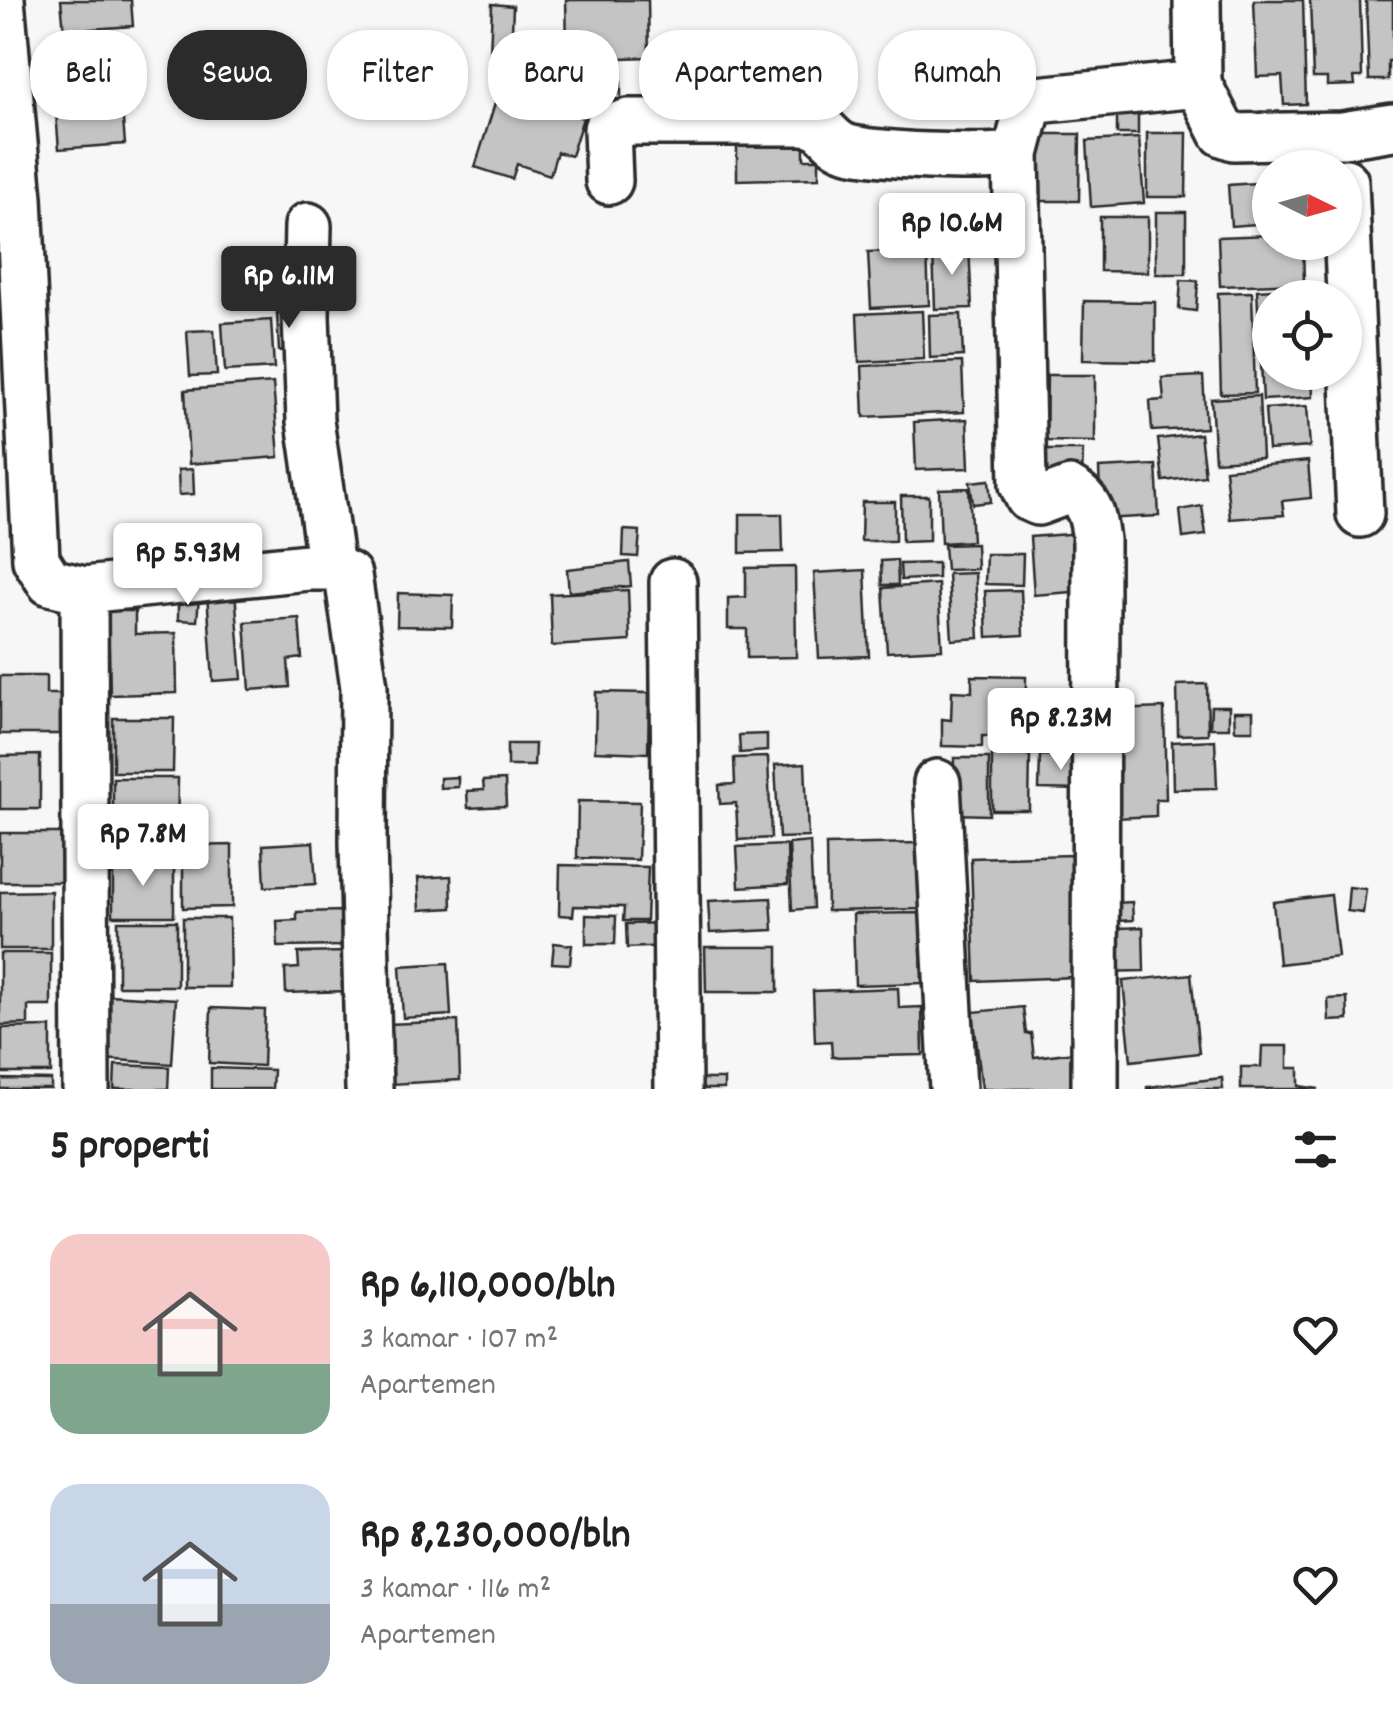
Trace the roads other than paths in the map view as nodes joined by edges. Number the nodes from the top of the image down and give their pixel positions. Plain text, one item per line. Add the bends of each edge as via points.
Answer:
1 (1, 0) edge
2 (1197, 0) edge
3 (1198, 84) junction
4 (1393, 126) edge
5 (1337, 150) edge
6 (1346, 150) edge
7 (1016, 154) junction
8 (608, 181) dead end
9 (308, 226) dead end
10 (1349, 260) edge
11 (1360, 514) dead end
12 (331, 567) junction
13 (672, 582) dead end
14 (84, 590) junction
15 (937, 783) dead end
16 (86, 1089) edge
17 (369, 1089) edge
18 (678, 1089) edge
19 (953, 1089) edge
20 (1095, 1089) edge

1 - 14 street via 19,198 36,560 50,582
2 - 3 street
3 - 5 street via 1223,133
3 - 7 street via 1037,100 1028,108
4 - 6 street
7 - 8 street via 863,152 804,122 630,122 607,129
7 - 20 street via 1023,485 1038,502 1070,490 1084,498 1096,540
9 - 12 street via 310,420
10 - 11 street
12 - 14 street
12 - 17 street via 348,575 364,688
13 - 18 street
14 - 16 street
15 - 19 street

